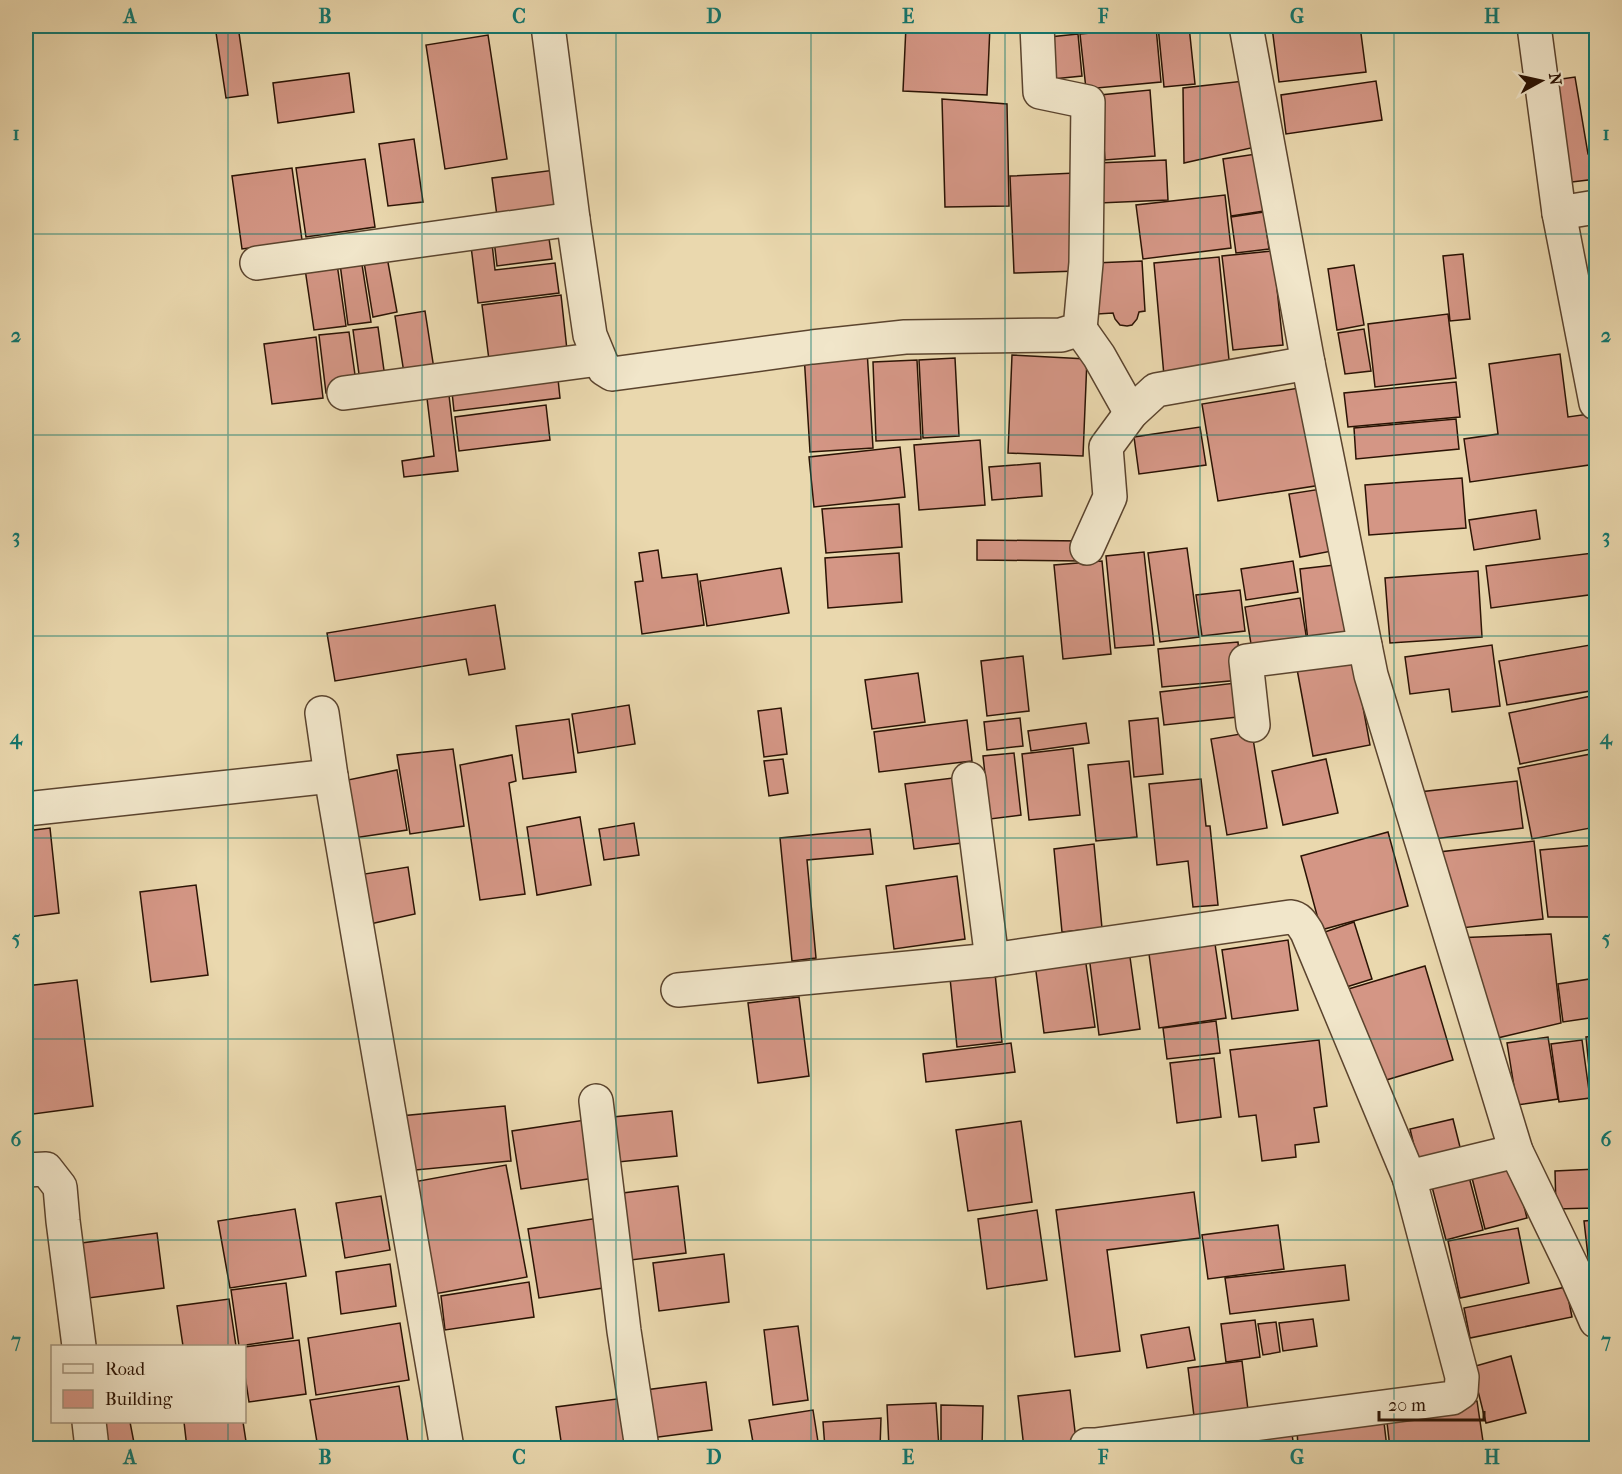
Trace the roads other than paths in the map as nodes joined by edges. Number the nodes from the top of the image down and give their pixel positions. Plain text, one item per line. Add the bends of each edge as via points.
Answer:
1 (548, 26) edge
2 (1037, 26) edge
3 (1246, 26) edge
4 (1534, 26) edge
5 (1596, 207) edge
6 (1559, 213) junction
7 (573, 219) junction
8 (257, 263) dead end
9 (1080, 329) junction
10 (599, 359) junction
11 (1308, 363) junction
12 (344, 393) dead end
13 (1596, 403) edge
14 (1131, 413) junction
15 (1087, 548) dead end
16 (1365, 646) junction
17 (322, 712) dead end
18 (1254, 725) dead end
19 (331, 776) junction
20 (969, 779) dead end
21 (26, 809) edge
22 (992, 960) junction
23 (678, 990) dead end
24 (596, 1101) dead end
25 (1516, 1151) junction
26 (26, 1170) edge
27 (1409, 1177) junction
28 (1586, 1272) edge
29 (1596, 1321) edge
30 (79, 1345) edge
31 (89, 1423) edge
32 (1087, 1445) dead end
33 (92, 1449) edge
34 (447, 1449) edge
35 (642, 1449) edge

1 - 7 street
2 - 9 street via 1040,92 1088,102 1086,263
3 - 11 street
4 - 6 street
5 - 6 street
6 - 13 street
7 - 8 street
7 - 10 street via 590,335
9 - 10 street via 1061,335 905,337 612,374
9 - 14 street
10 - 12 street
11 - 14 street via 1156,390
11 - 16 street
14 - 15 street via 1106,447 1110,497
16 - 18 street via 1246,661
16 - 25 street
17 - 19 street
19 - 21 street
19 - 34 street
20 - 22 street
22 - 23 street
22 - 27 street via 1296,918 1307,932
24 - 35 street
25 - 27 street
25 - 28 street
26 - 30 street via 46,1168 60,1187
27 - 32 street via 1462,1377 1461,1392 1452,1398
28 - 29 street
31 - 33 street

